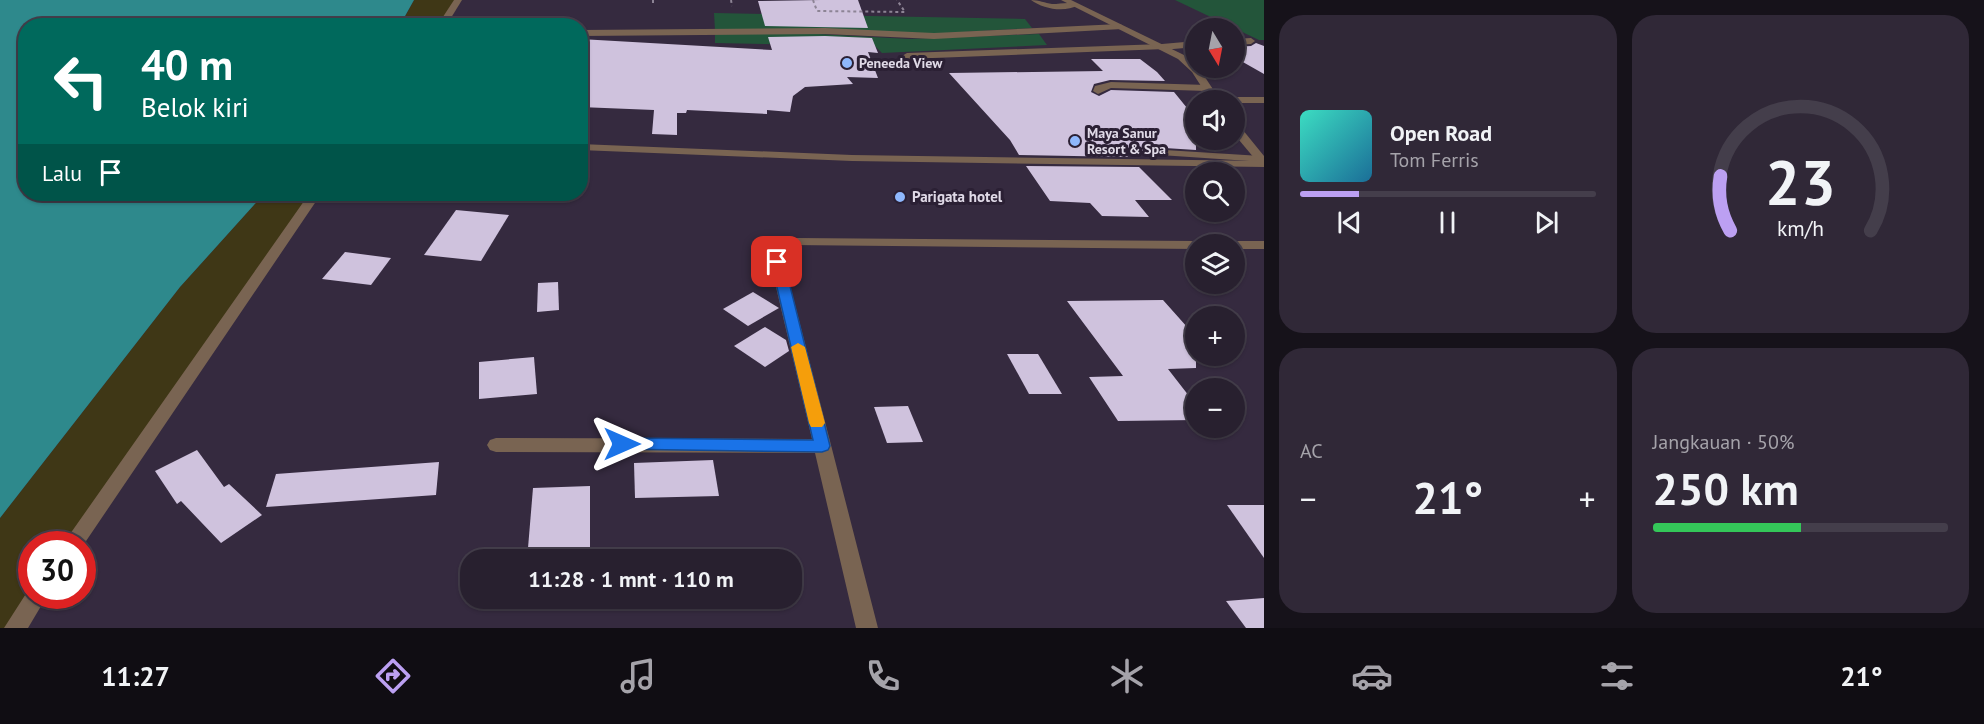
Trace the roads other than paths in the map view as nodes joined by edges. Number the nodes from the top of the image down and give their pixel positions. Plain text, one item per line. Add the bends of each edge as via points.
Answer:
1 (458, 0) edge
2 (1035, 0) edge
3 (1065, 0) edge
4 (1074, 6) junction
5 (446, 18) edge
6 (1119, 27) junction
7 (588, 33) edge
8 (1245, 41) edge
9 (1251, 41) dead end
10 (1185, 45) edge
11 (1162, 47) junction
12 (907, 56) dead end
13 (1207, 88) joint
14 (1098, 91) dead end
15 (1245, 100) edge
16 (1264, 100) edge
17 (1245, 139) edge
18 (588, 147) edge
19 (1149, 152) dead end
20 (1262, 158) edge
21 (310, 201) edge
22 (796, 242) dead end
23 (1185, 245) edge
24 (1245, 245) edge
25 (1264, 245) edge
26 (777, 262) dead end
27 (496, 445) dead end
28 (822, 446) junction
29 (82, 531) edge
30 (28, 609) edge
31 (15, 628) edge
32 (867, 628) edge

1 - 5 street
2 - 4 street via 1048,6
3 - 4 street
4 - 6 street
6 - 7 street via 934,36 825,31
6 - 11 street
8 - 9 street
10 - 11 street
11 - 12 street
11 - 13 street via 1191,64
13 - 14 street via 1111,85
15 - 16 street
17 - 20 street
18 - 20 street via 852,158
19 - 20 street
21 - 29 street
22 - 23 street
24 - 25 street
26 - 28 street
27 - 28 street
28 - 32 street
30 - 31 street

